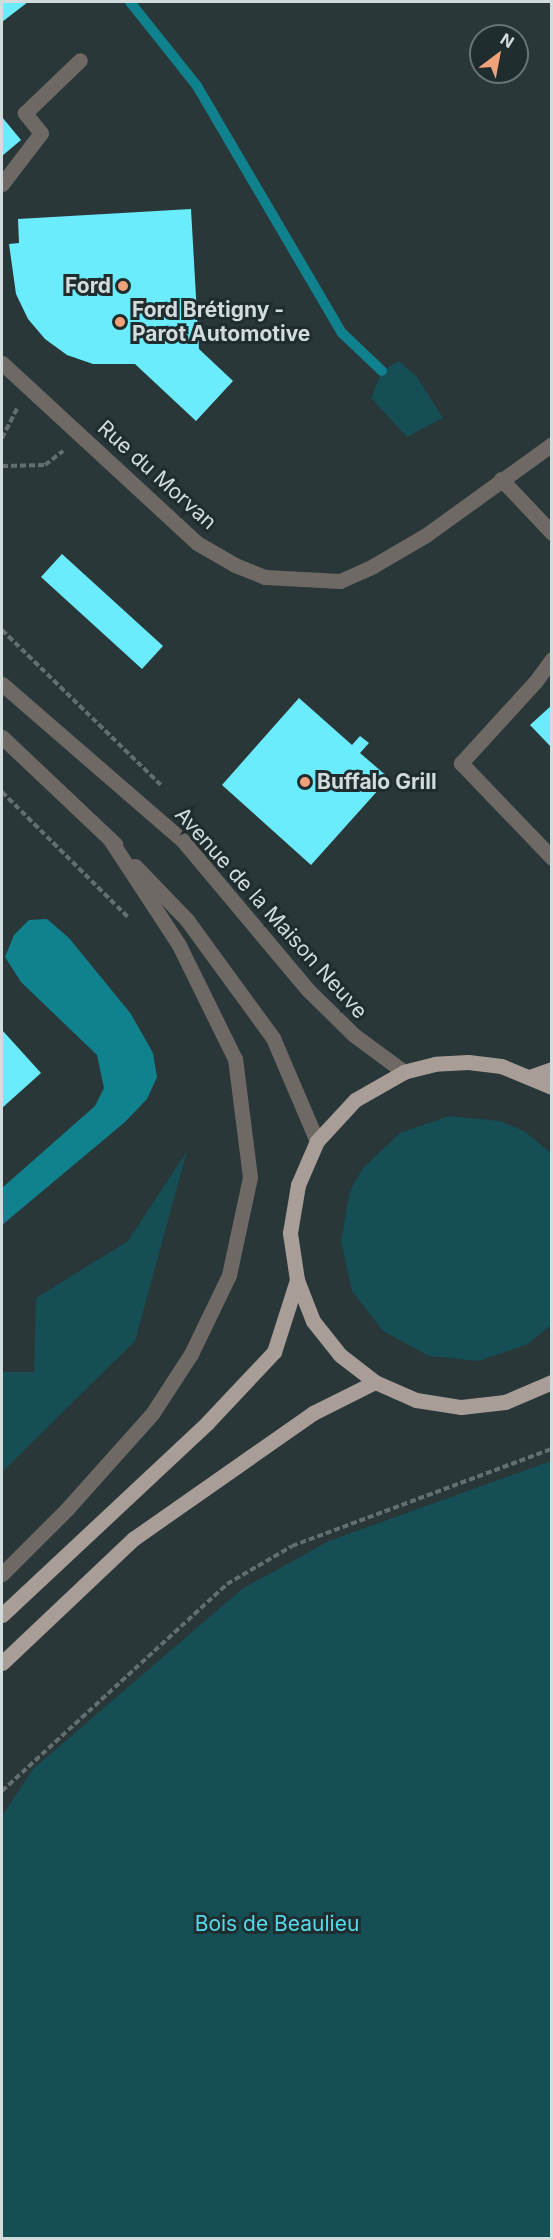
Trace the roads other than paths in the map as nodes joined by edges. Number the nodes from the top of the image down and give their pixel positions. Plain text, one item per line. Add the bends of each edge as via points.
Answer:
1 (80, 60) dead end
2 (2, 184) edge
3 (2, 363) edge
4 (552, 444) edge
5 (501, 479) junction
6 (552, 533) edge
7 (552, 659) edge
8 (2, 684) edge
9 (2, 737) edge
10 (109, 838) junction
11 (552, 858) edge
12 (552, 1069) edge
13 (404, 1072) junction
14 (532, 1076) junction
15 (552, 1088) edge
16 (317, 1141) junction
17 (297, 1280) junction
18 (375, 1382) junction
19 (552, 1382) edge
20 (2, 1574) edge
21 (2, 1615) edge
22 (2, 1664) edge

1 - 2 street via 25,113 41,133
3 - 5 street, Rue du Morvan via 197,543 265,577 340,581 426,535
4 - 5 street, Rue du Morvan
5 - 6 street
7 - 11 street via 461,763
8 - 13 street, Avenue de la Maison Neuve via 183,842 308,990 354,1035
9 - 10 street
10 - 16 street via 187,920 273,1038
10 - 20 street via 179,945 235,1059 250,1177 229,1275 191,1354 152,1414
12 - 14 main road
13 - 14 main road via 435,1064 468,1062 501,1066
13 - 16 main road via 355,1100
14 - 15 main road
16 - 17 main road via 297,1185 292,1223
17 - 18 main road via 314,1321 340,1355
17 - 21 main road via 274,1352 207,1423
18 - 19 main road via 416,1400 461,1407 505,1402
18 - 22 main road via 314,1413 134,1539

